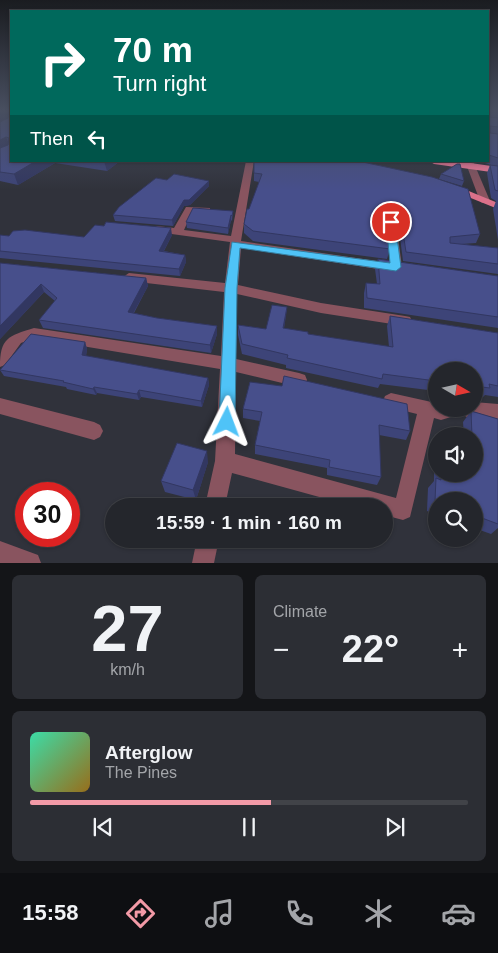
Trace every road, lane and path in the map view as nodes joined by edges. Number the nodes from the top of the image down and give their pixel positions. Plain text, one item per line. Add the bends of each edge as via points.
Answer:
1 (250, 162) edge
2 (453, 162) edge
3 (472, 163) edge
4 (498, 164) edge
5 (498, 170) edge
6 (442, 184) edge
7 (485, 201) junction
8 (498, 206) edge
9 (215, 211) edge
10 (391, 222) dead end
11 (148, 229) edge
12 (178, 231) junction
13 (236, 242) junction
14 (116, 276) edge
15 (231, 288) junction
16 (420, 324) edge
17 (0, 361) edge
18 (230, 364) junction
19 (314, 384) edge
20 (380, 398) edge
21 (0, 406) edge
22 (427, 409) joint
23 (483, 411) edge
24 (498, 412) edge
25 (94, 431) dead end
26 (225, 461) junction
27 (217, 498) edge
28 (206, 548) edge
29 (0, 552) edge
30 (30, 563) edge
31 (202, 563) edge

1 - 13 street via 236,212
2 - 3 highway
3 - 4 highway
3 - 5 highway
3 - 7 street
6 - 7 main road
7 - 8 main road
9 - 12 street via 190,209
10 - 13 street via 400,268
11 - 12 street
12 - 13 street
13 - 15 street
14 - 15 street
15 - 16 street via 321,308
15 - 18 street
17 - 18 street via 16,339 34,333
18 - 19 street
18 - 26 street
20 - 22 street
21 - 25 street
22 - 26 street via 403,510
23 - 24 street
26 - 27 street
28 - 31 street
29 - 30 street

